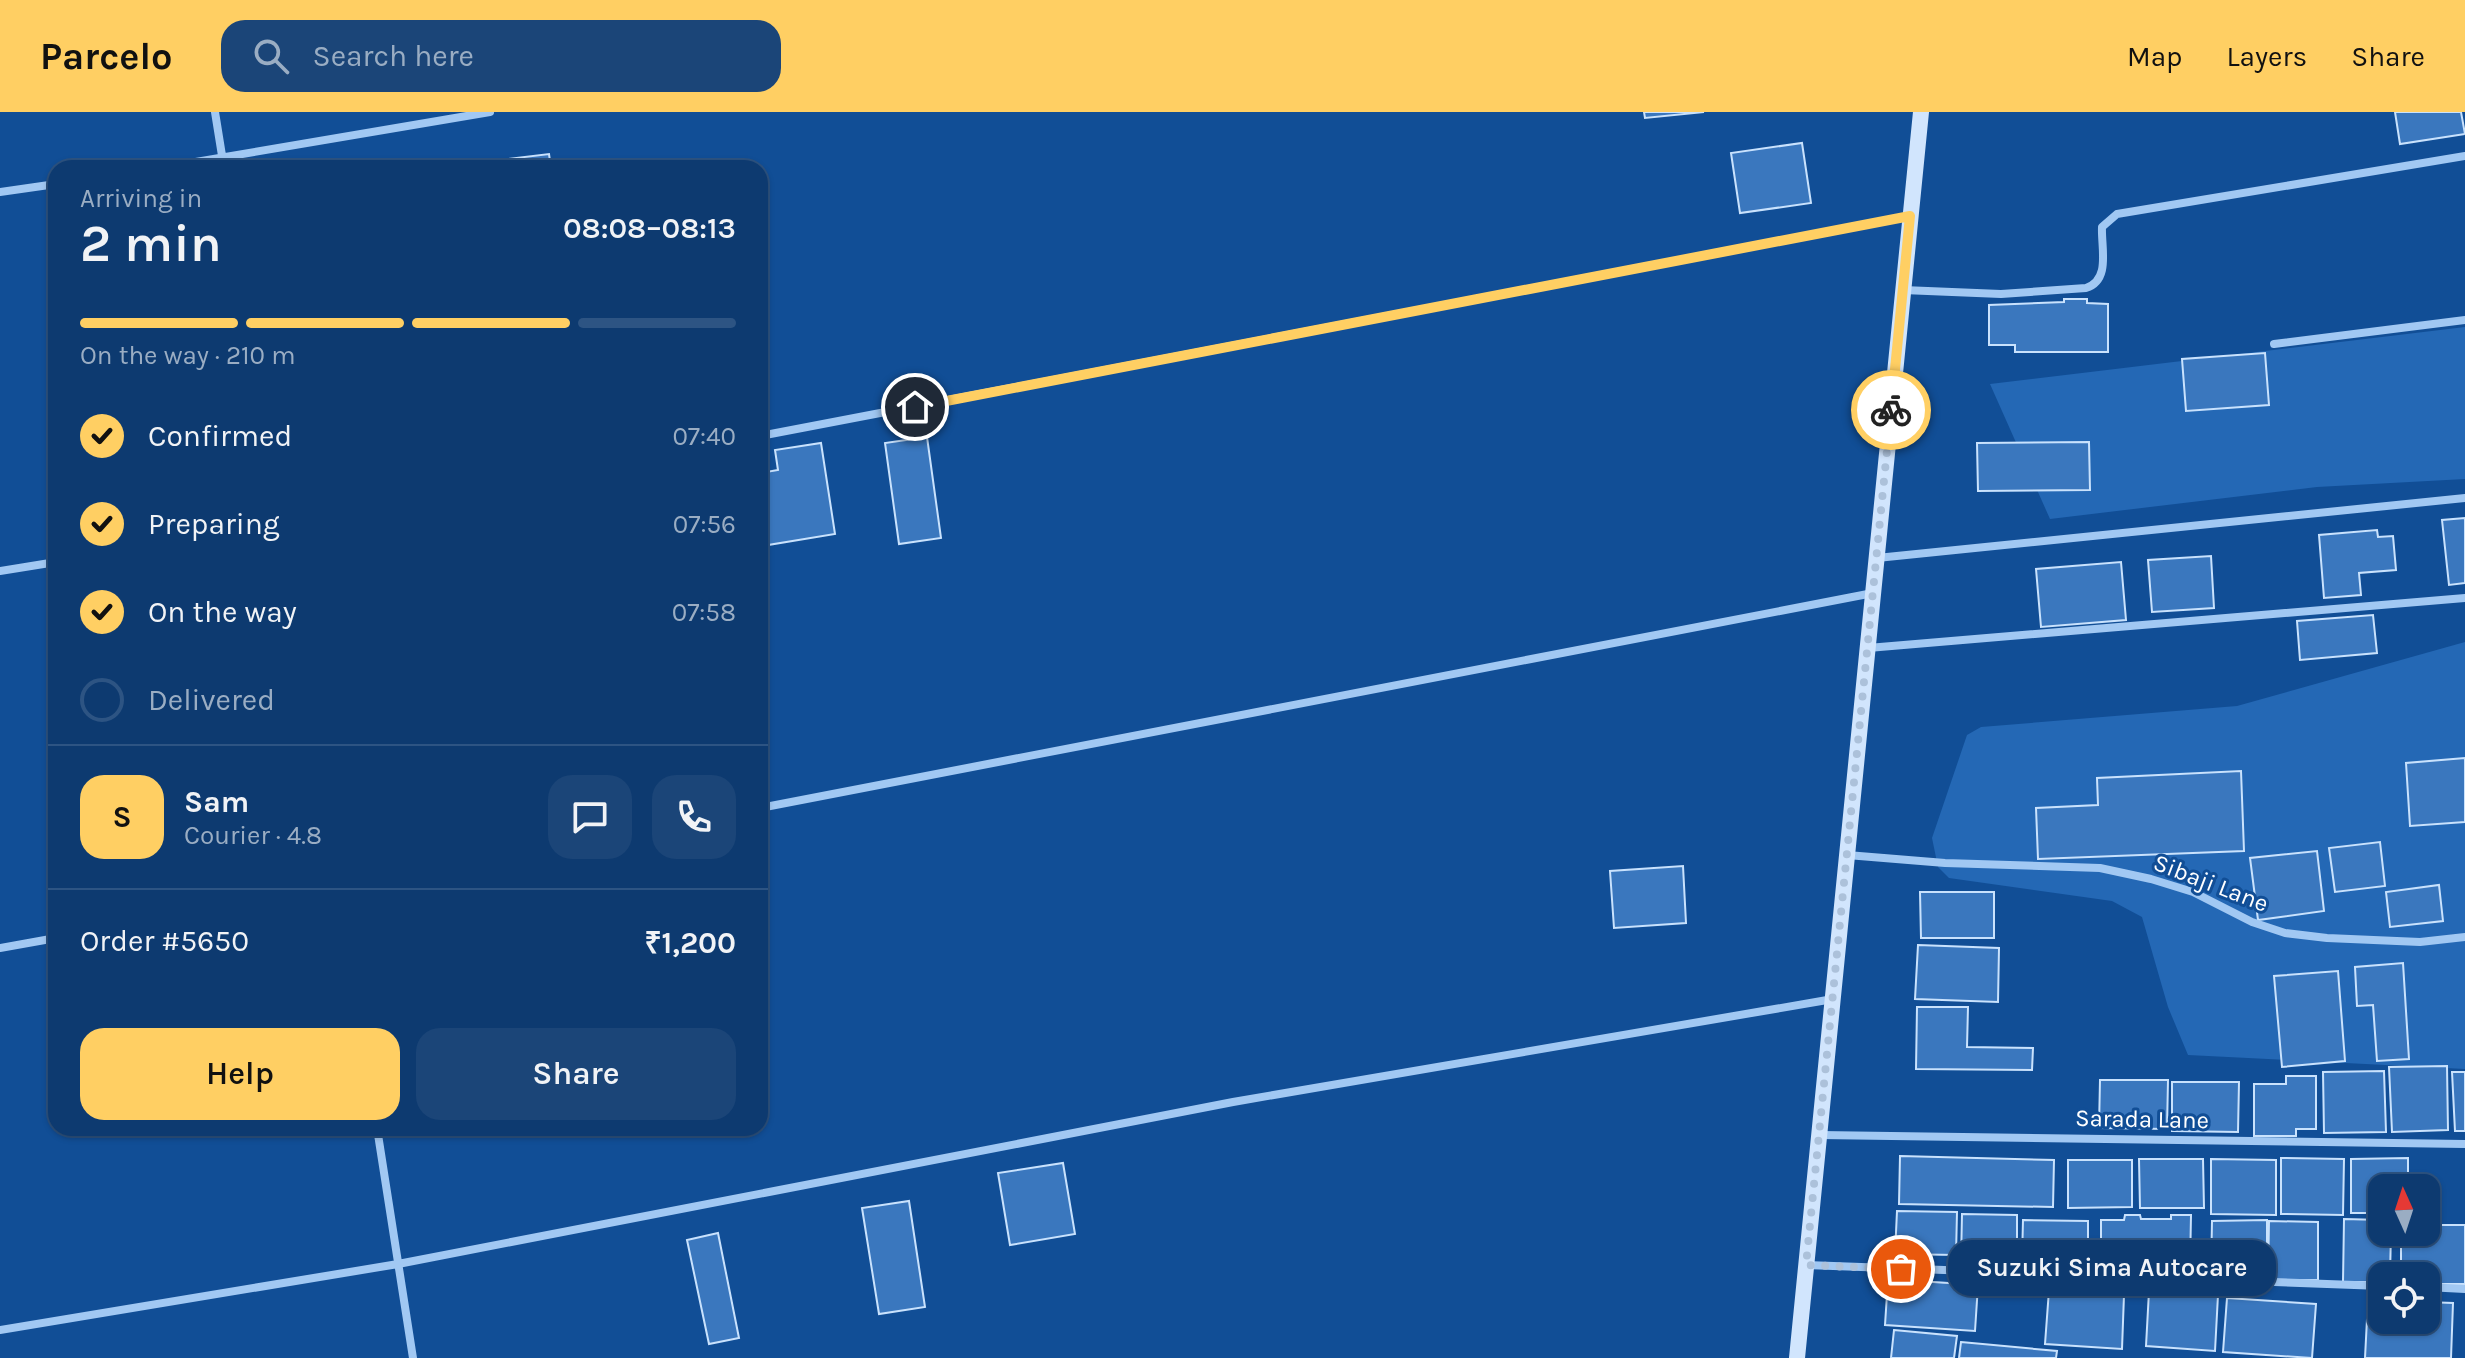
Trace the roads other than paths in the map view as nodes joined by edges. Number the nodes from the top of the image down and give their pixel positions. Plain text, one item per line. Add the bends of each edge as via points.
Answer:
1 (215, 112) edge
2 (490, 112) edge
3 (1921, 112) edge
4 (2465, 156) edge
5 (223, 160) edge
6 (239, 160) edge
7 (48, 185) edge
8 (0, 192) edge
9 (1910, 216) junction
10 (1903, 290) junction
11 (2465, 320) edge
12 (2274, 344) dead end
13 (768, 434) edge
14 (2465, 498) edge
15 (1876, 558) junction
16 (48, 563) edge
17 (0, 571) edge
18 (1873, 593) junction
19 (2465, 598) edge
20 (1867, 648) junction
21 (768, 806) edge
22 (1847, 855) junction
23 (2465, 937) edge
24 (48, 939) edge
25 (0, 948) edge
26 (1833, 999) junction
27 (1819, 1135) junction
28 (378, 1136) edge
29 (2465, 1144) edge
30 (398, 1264) junction
31 (1806, 1265) junction
32 (2368, 1286) edge
33 (2440, 1288) edge
34 (2465, 1289) edge
35 (0, 1330) edge
36 (413, 1358) edge
37 (1797, 1358) edge

1 - 5 street
2 - 6 street
3 - 9 main road
4 - 10 street via 2123,212 2102,227 2102,271 2094,286 2086,288 2001,294
7 - 8 street
9 - 10 main road
9 - 13 street
10 - 15 main road
11 - 12 street
14 - 15 street
15 - 18 main road
16 - 17 street
18 - 20 main road
18 - 21 street
19 - 20 street
20 - 22 main road
22 - 23 street, Sibaji Lane via 2100,868 2193,892 2285,933 2420,942
22 - 26 main road
24 - 25 street
26 - 27 main road
26 - 30 street via 1233,1102
27 - 29 street, Sarada Lane
27 - 31 main road
28 - 30 street
30 - 35 street
30 - 36 street
31 - 32 street
31 - 37 main road
33 - 34 street

